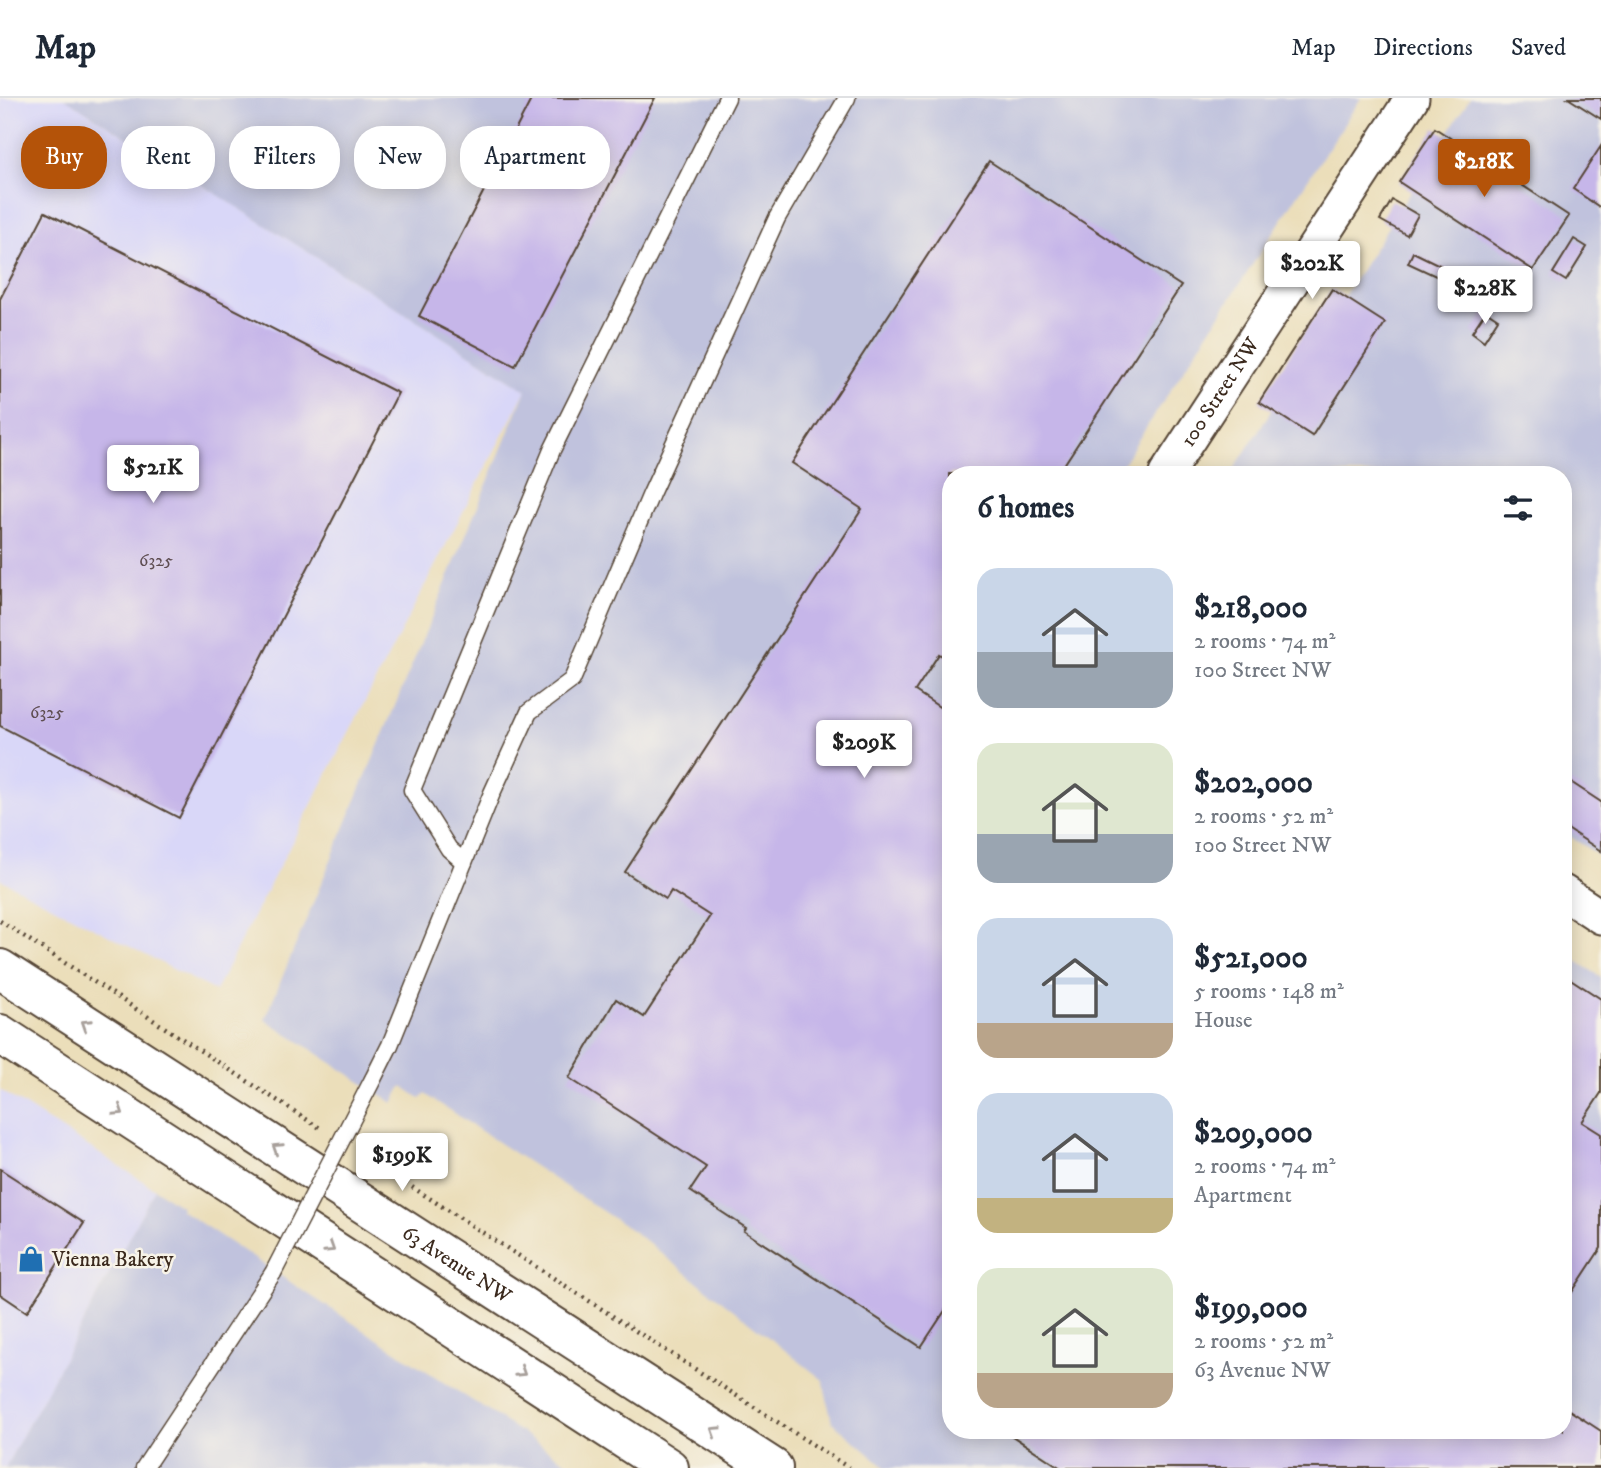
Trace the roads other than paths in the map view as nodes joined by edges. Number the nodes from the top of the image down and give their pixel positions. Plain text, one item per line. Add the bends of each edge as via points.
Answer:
1 (727, 98) edge
2 (847, 98) edge
3 (1412, 98) edge
4 (1171, 466) edge
5 (464, 862) junction
6 (1572, 898) edge
7 (1601, 917) edge
8 (0, 969) edge
9 (0, 1034) edge
10 (144, 1468) edge
11 (668, 1468) edge
12 (772, 1468) edge

1 - 5 lane via 552,450 412,790 449,849
2 - 5 lane via 777,218 572,680 529,712
3 - 4 street, 100 Street NW
5 - 10 lane, bridge via 390,1045 272,1273
6 - 7 street
12 -> 8 main road, 63 Avenue NW
9 -> 11 main road

